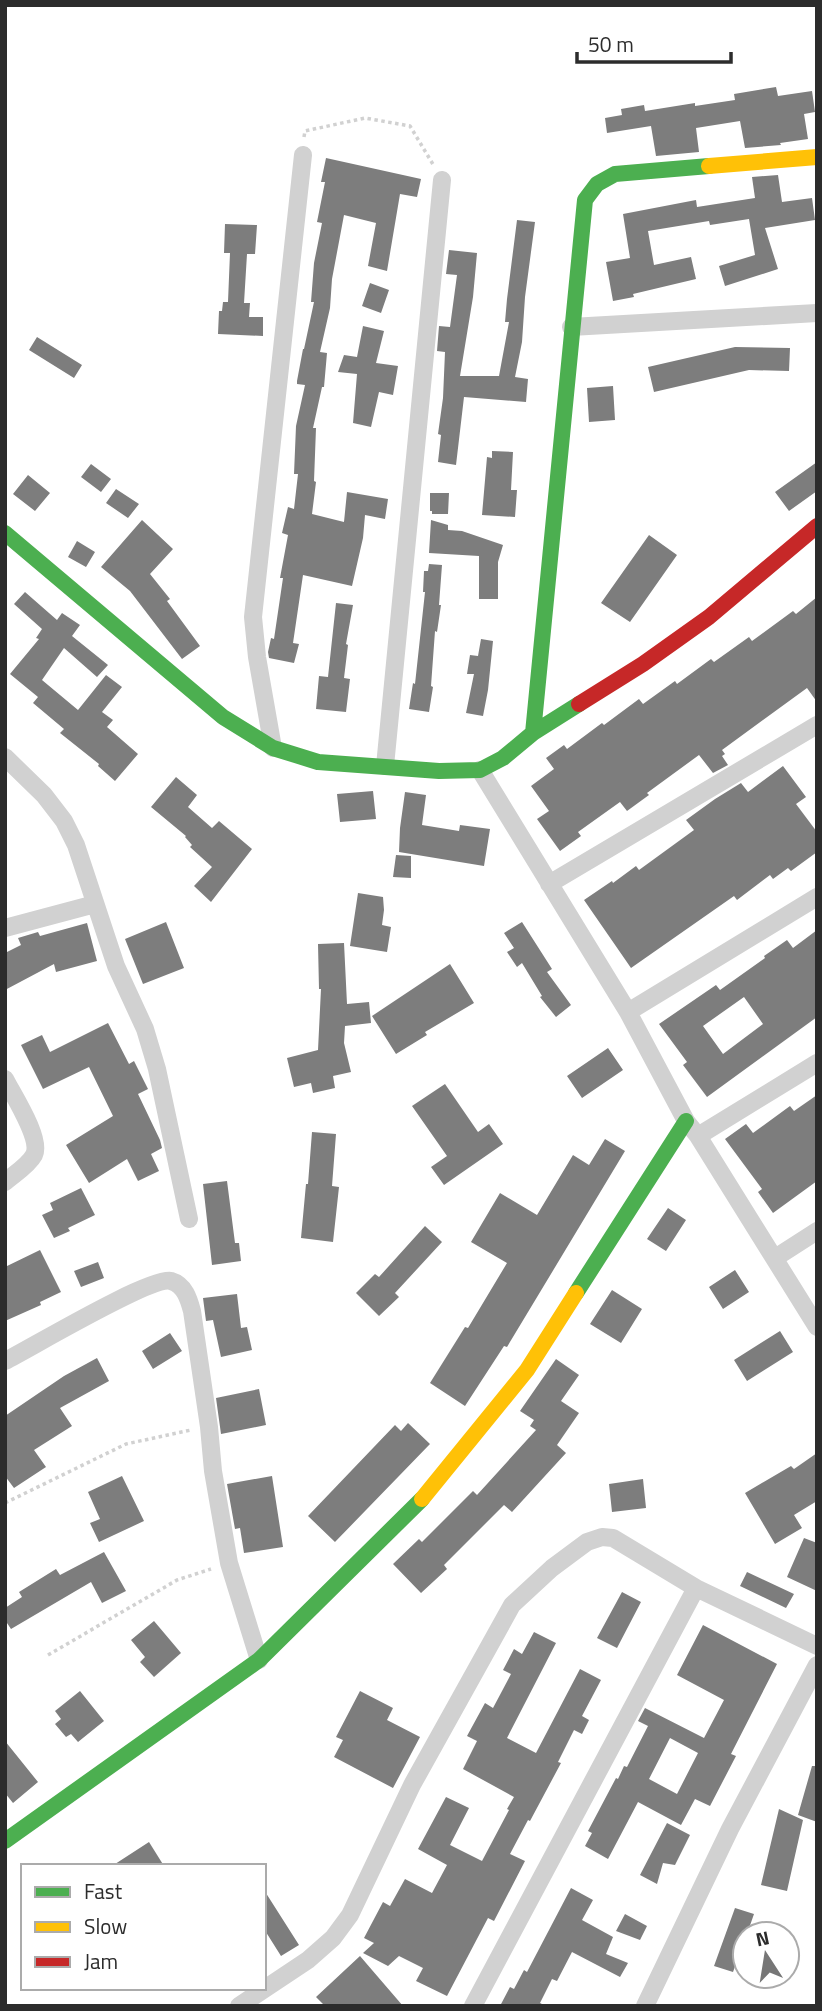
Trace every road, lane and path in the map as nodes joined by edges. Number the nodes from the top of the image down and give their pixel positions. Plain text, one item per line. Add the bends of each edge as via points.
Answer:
1 (303, 155) joint
2 (817, 157) edge
3 (442, 180) joint
4 (817, 313) edge
5 (571, 327) junction
6 (817, 526) edge
7 (5, 533) edge
8 (817, 725) edge
9 (533, 733) junction
10 (273, 748) junction
11 (5, 757) edge
12 (385, 766) junction
13 (480, 770) junction
14 (549, 884) junction
15 (817, 897) edge
16 (95, 904) junction
17 (5, 928) edge
18 (628, 1012) junction
19 (817, 1063) edge
20 (5, 1079) edge
21 (692, 1128) junction
22 (5, 1182) edge
23 (188, 1219) dead end
24 (817, 1231) edge
25 (775, 1258) junction
26 (817, 1327) edge
27 (5, 1361) edge
28 (209, 1427) junction
29 (5, 1503) edge
30 (229, 1563) junction
31 (696, 1588) junction
32 (817, 1646) edge
33 (48, 1655) dead end
34 (259, 1660) junction
35 (817, 1665) edge
36 (5, 1841) edge
37 (266, 1988) edge
38 (263, 1990) edge
39 (239, 2006) edge
40 (473, 2006) edge
41 (645, 2006) edge

1 - 3 path via 304,131 365,118 411,126
1 - 10 street via 253,617
2 - 5 street via 615,174 597,184 585,200
3 - 12 street
4 - 5 street
5 - 9 street
6 - 9 street via 709,617
7 - 10 street via 223,717
8 - 14 street
9 - 13 street
10 - 12 street via 318,762
11 - 16 street via 64,821
12 - 13 street
13 - 14 street
14 - 18 street
15 - 18 street
16 - 17 street
16 - 23 street via 157,1069
18 - 21 street
19 - 21 street
20 - 22 street via 35,1137 36,1151
21 - 25 street
21 - 34 street via 527,1370 426,1495
24 - 25 street
25 - 26 street
27 - 28 street via 119,1299 172,1281 183,1288 192,1311
28 - 29 path via 126,1444
28 - 30 street
30 - 33 path via 177,1580
30 - 34 street
31 - 32 street
31 - 37 street via 613,1538 602,1537 587,1542 552,1568 512,1605 412,1785 349,1915 333,1938 308,1960
31 - 40 street
34 - 36 street
35 - 41 street via 730,1829
38 - 39 street

